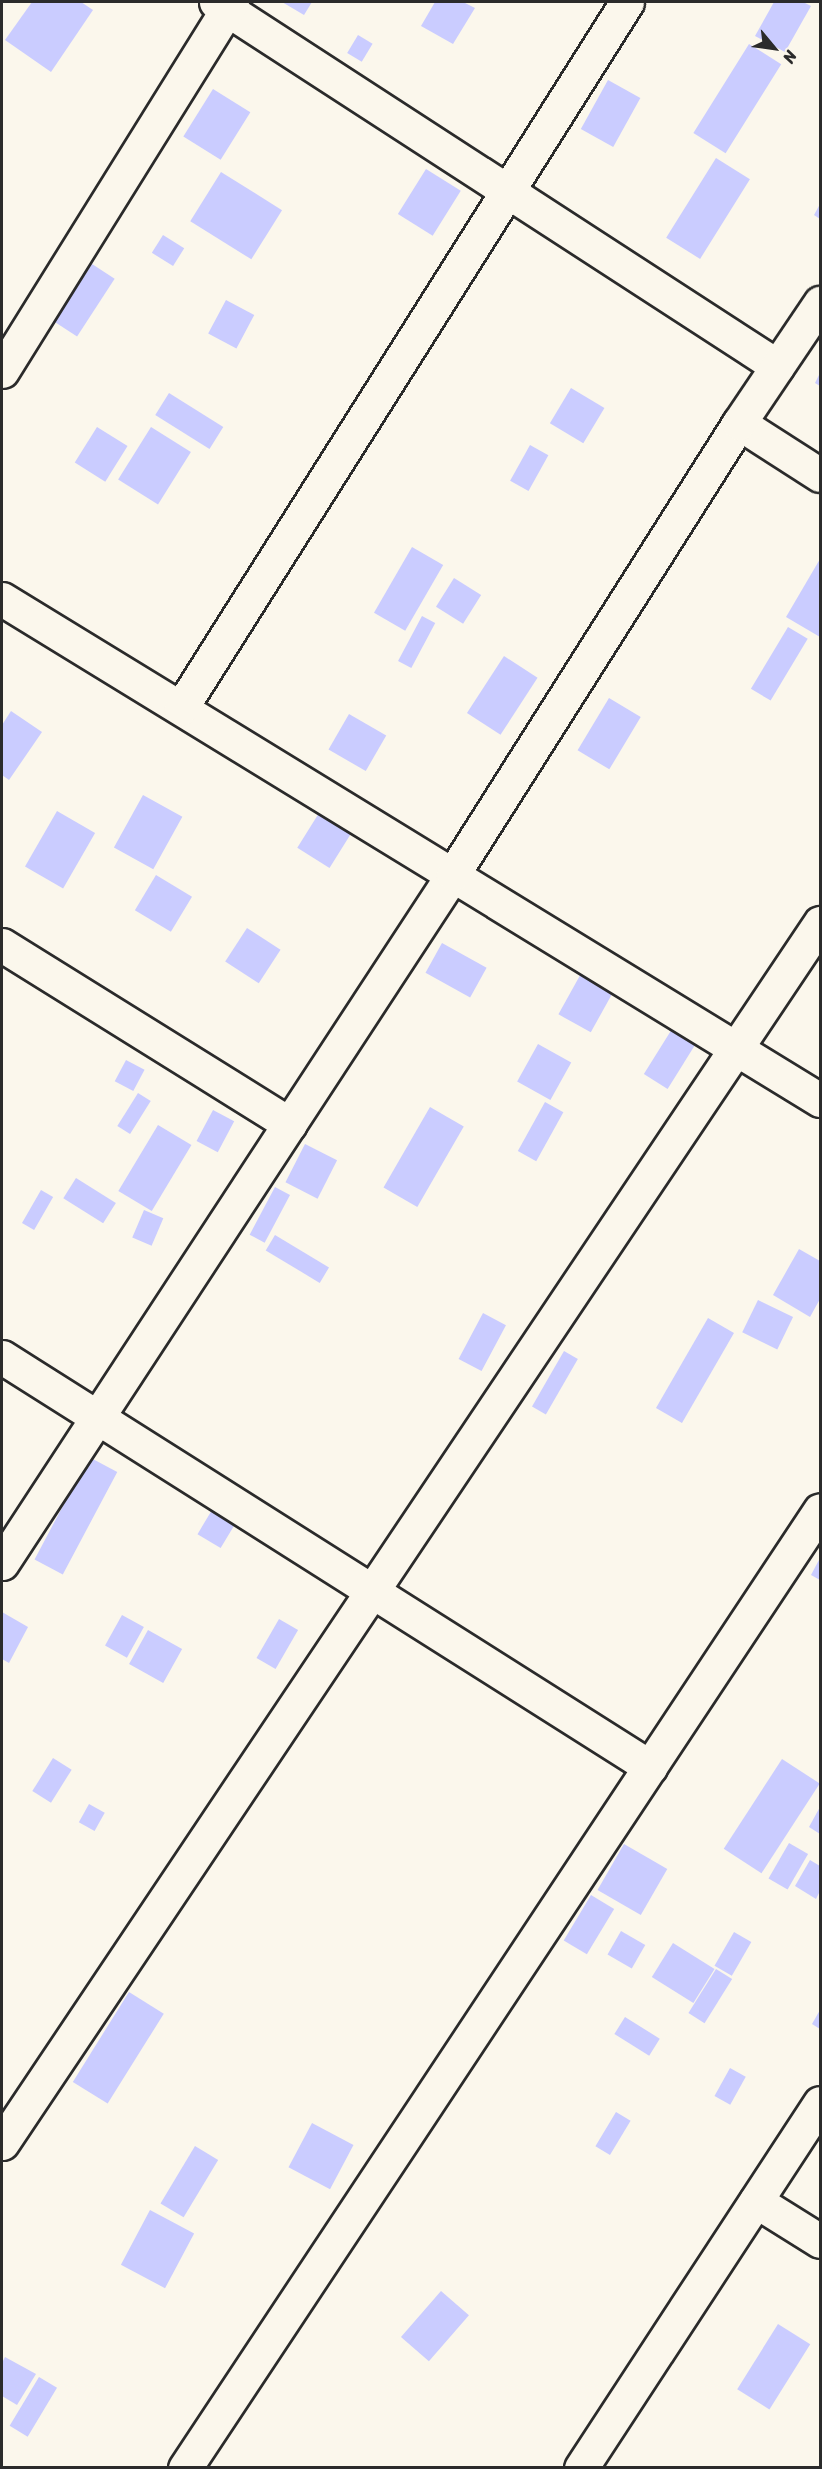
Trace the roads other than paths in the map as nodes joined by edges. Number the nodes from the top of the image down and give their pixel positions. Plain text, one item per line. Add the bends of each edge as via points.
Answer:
1 (627, 2) edge
2 (226, 4) edge
3 (508, 191) junction
4 (820, 303) edge
5 (777, 366) junction
6 (2, 371) edge
7 (739, 423) junction
8 (820, 475) edge
9 (2, 599) edge
10 (181, 708) junction
11 (453, 874) junction
12 (820, 923) edge
13 (2, 945) edge
14 (736, 1049) junction
15 (820, 1100) edge
16 (290, 1124) junction
17 (2, 1357) edge
18 (98, 1418) junction
19 (820, 1510) edge
20 (2, 1563) edge
21 (372, 1591) junction
22 (650, 1767) junction
23 (820, 2103) edge
24 (2, 2143) edge
25 (756, 2201) junction
26 (820, 2241) edge
27 (185, 2468) edge
28 (581, 2468) edge

1 - 3 street
2 - 3 street
2 - 6 street
3 - 5 street
3 - 10 street
4 - 5 street
5 - 7 street
7 - 8 street
7 - 11 street
9 - 10 street
10 - 11 street
11 - 14 street
11 - 16 street
12 - 14 street
13 - 16 street
14 - 15 street
14 - 21 street
16 - 18 street
17 - 18 street
18 - 20 street
18 - 21 street
19 - 22 street
21 - 22 street
21 - 24 street
22 - 27 street
23 - 25 street
25 - 26 street
25 - 28 street

